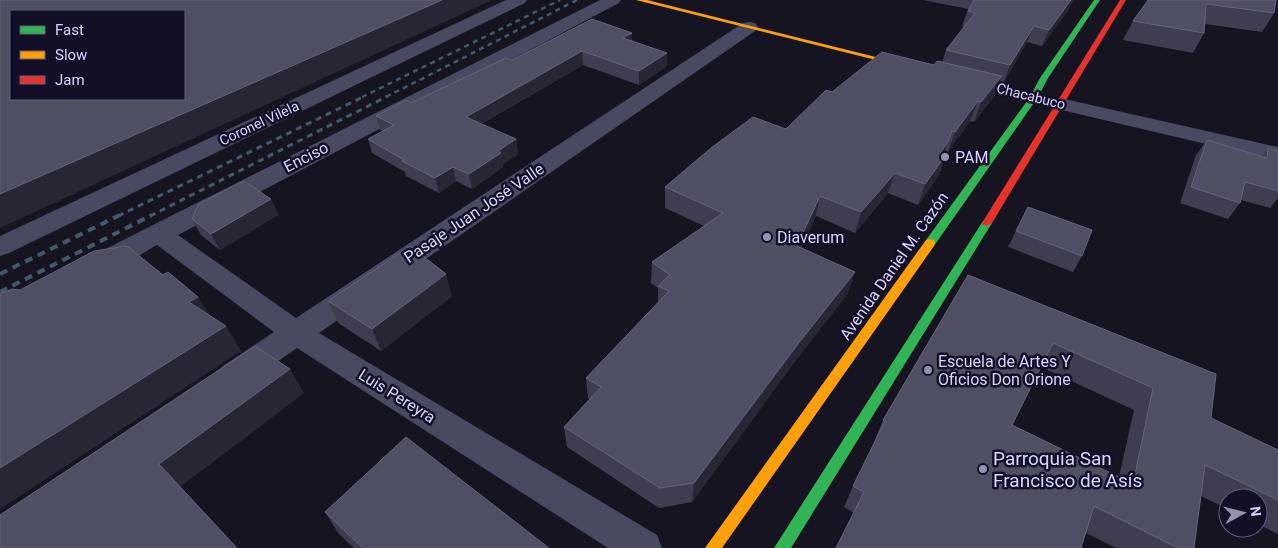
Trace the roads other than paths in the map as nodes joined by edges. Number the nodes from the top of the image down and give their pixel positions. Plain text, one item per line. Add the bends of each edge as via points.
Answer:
1 (518, 0) edge
2 (613, 0) edge
3 (639, 0) edge
4 (1096, 0) edge
5 (1123, 0) edge
6 (749, 27) junction
7 (920, 69) edge
8 (949, 76) edge
9 (1034, 97) junction
10 (1060, 104) junction
11 (1278, 154) edge
12 (158, 233) junction
13 (0, 246) edge
14 (79, 275) edge
15 (296, 333) junction
16 (206, 394) edge
17 (643, 548) edge
18 (714, 548) edge
19 (782, 548) edge

1 - 13 street, Coronel Vilela
2 - 12 street, Enciso
3 - 6 main road
4 - 9 main road, Avenida Daniel M. Cazón
5 - 10 main road
6 - 7 main road
6 - 15 street, Pasaje Juan José Valle
8 - 9 main road, Chacabuco
9 - 10 main road, Chacabuco
9 - 18 main road, Avenida Daniel M. Cazón
10 - 11 street, Chacabuco
10 - 19 main road
12 - 14 street, Enciso
12 - 15 street, Luis Pereyra
15 - 16 street, Pasaje Juan José Valle
15 - 17 street, Luis Pereyra

